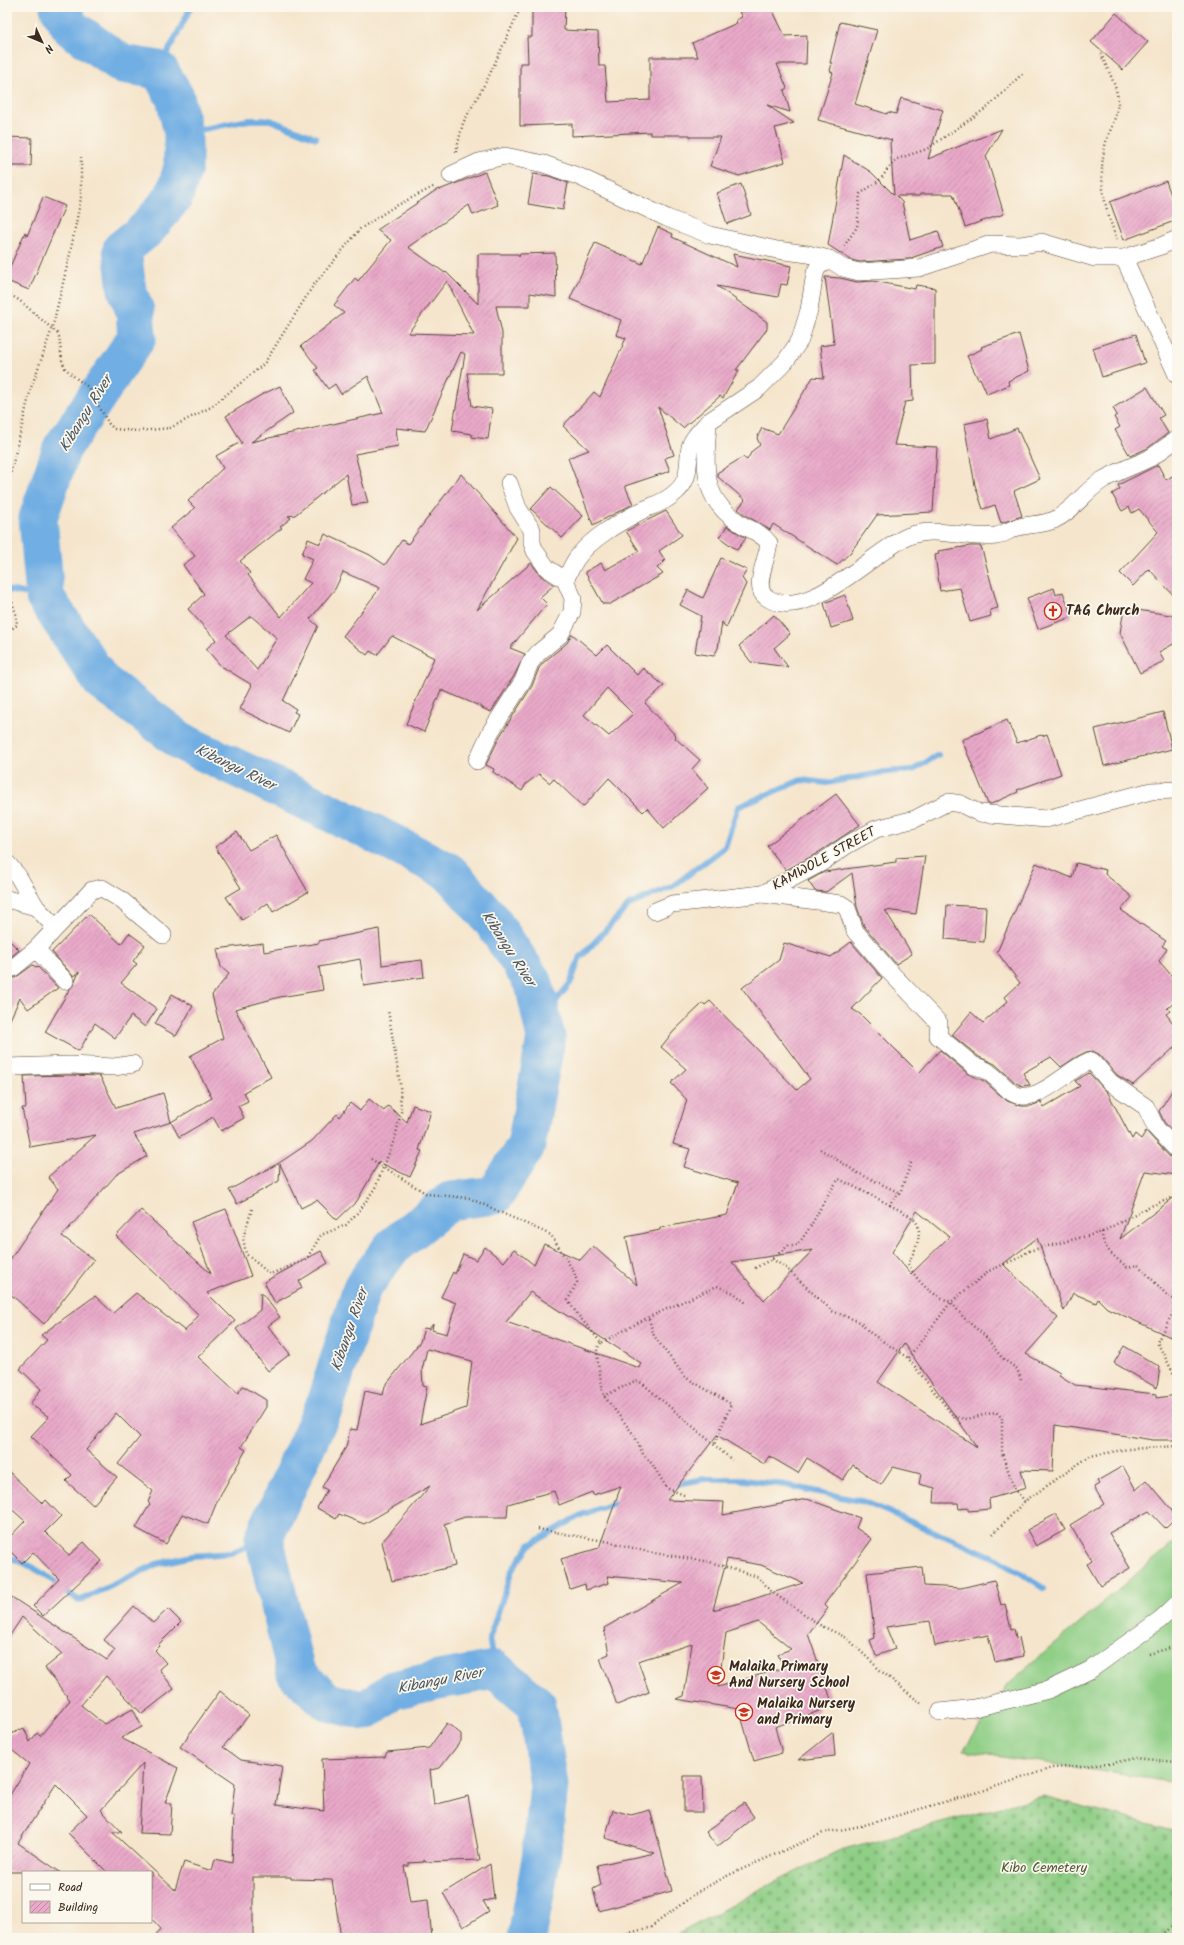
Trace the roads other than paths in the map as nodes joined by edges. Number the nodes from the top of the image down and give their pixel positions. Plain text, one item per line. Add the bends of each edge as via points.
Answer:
1 (451, 174) road end
2 (1177, 239) edge
3 (1124, 258) junction
4 (829, 259) junction
5 (1177, 375) edge
6 (708, 422) junction
7 (1177, 439) edge
8 (509, 483) dead end
9 (565, 580) junction
10 (477, 761) dead end
11 (1177, 790) edge
12 (7, 863) edge
13 (762, 894) junction
14 (7, 899) edge
15 (36, 907) junction
16 (655, 911) dead end
17 (55, 927) junction
18 (163, 935) dead end
19 (36, 948) junction
20 (13, 968) dead end
21 (64, 981) dead end
22 (133, 1064) dead end
23 (7, 1067) edge
24 (1177, 1150) edge
25 (1177, 1604) edge
26 (940, 1712) road end

1 - 4 street via 480,162 505,156 544,164 580,177 710,235
2 - 3 street
3 - 4 street via 1095,258 1041,242 1021,245 991,244 919,268 893,271 851,271
3 - 5 street
4 - 6 street via 818,267 815,273 809,310 800,340 784,362 759,388
6 - 7 street via 705,470 713,497 723,510 739,523 757,532 768,543 760,586 765,596 774,602 786,604 802,602 830,589 884,550 910,535 944,533 997,536 1015,528 1054,520 1101,481 1151,457
6 - 9 street via 690,446 689,472 686,482 677,492 630,518 589,546 577,558
8 - 9 street via 518,508 532,530 535,551 547,568
9 - 10 street via 573,598 572,612 560,635 530,663 523,681 491,731
11 - 13 street, KAMWOLE STREET via 1151,791 1046,819 979,814 961,804 948,802 915,819 876,829 821,863
12 - 15 street via 18,876
13 - 16 street, KAMWOLE STREET via 672,904
13 - 24 street via 841,904 848,908 856,931 889,971 939,1023 938,1036 974,1066 982,1067 1013,1093 1022,1096 1032,1095 1090,1061 1093,1062 1110,1082 1146,1107 1156,1128
14 - 15 street
15 - 17 street
17 - 18 street via 92,890 102,888 120,899
17 - 19 street
19 - 20 street
19 - 21 street
22 - 23 street via 114,1068 70,1065
25 - 26 street via 1161,1619 1090,1670 1048,1690 975,1708

